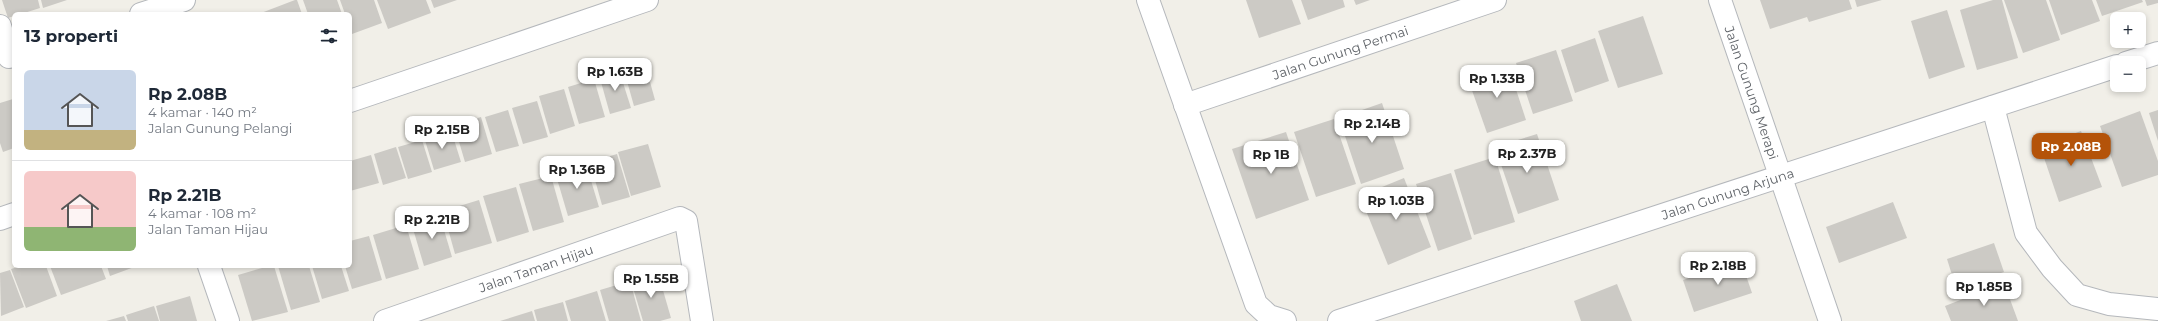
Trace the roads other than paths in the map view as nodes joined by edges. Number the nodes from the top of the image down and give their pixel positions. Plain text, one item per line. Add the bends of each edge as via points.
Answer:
1 (184, 0) edge
2 (648, 0) edge
3 (1148, 0) edge
4 (1495, 0) edge
5 (1720, 0) edge
6 (147, 12) edge
7 (0, 26) edge
8 (2158, 53) edge
9 (8, 57) edge
10 (2146, 57) edge
11 (2110, 68) edge
12 (352, 100) edge
13 (1185, 105) junction
14 (1994, 106) junction
15 (1781, 176) junction
16 (12, 215) edge
17 (0, 219) edge
18 (210, 268) edge
19 (2158, 309) edge
20 (228, 321) edge
21 (385, 321) edge
22 (702, 321) edge
23 (1285, 321) edge
24 (1339, 321) edge
25 (1830, 321) edge

1 - 6 street
2 - 12 street
3 - 13 street
4 - 13 street, Jalan Gunung Permai
5 - 15 street, Jalan Gunung Merapi
7 - 9 street
8 - 10 street
11 - 14 street, Jalan Gunung Arjuna
13 - 23 street via 1256,304 1269,316
14 - 15 street, Jalan Gunung Arjuna
14 - 19 street via 2026,233 2052,268 2077,295 2109,304
15 - 24 street, Jalan Gunung Arjuna
15 - 25 street, Jalan Gunung Merapi
16 - 17 street
18 - 20 street
21 - 22 street, Jalan Taman Hijau via 680,218 686,221

